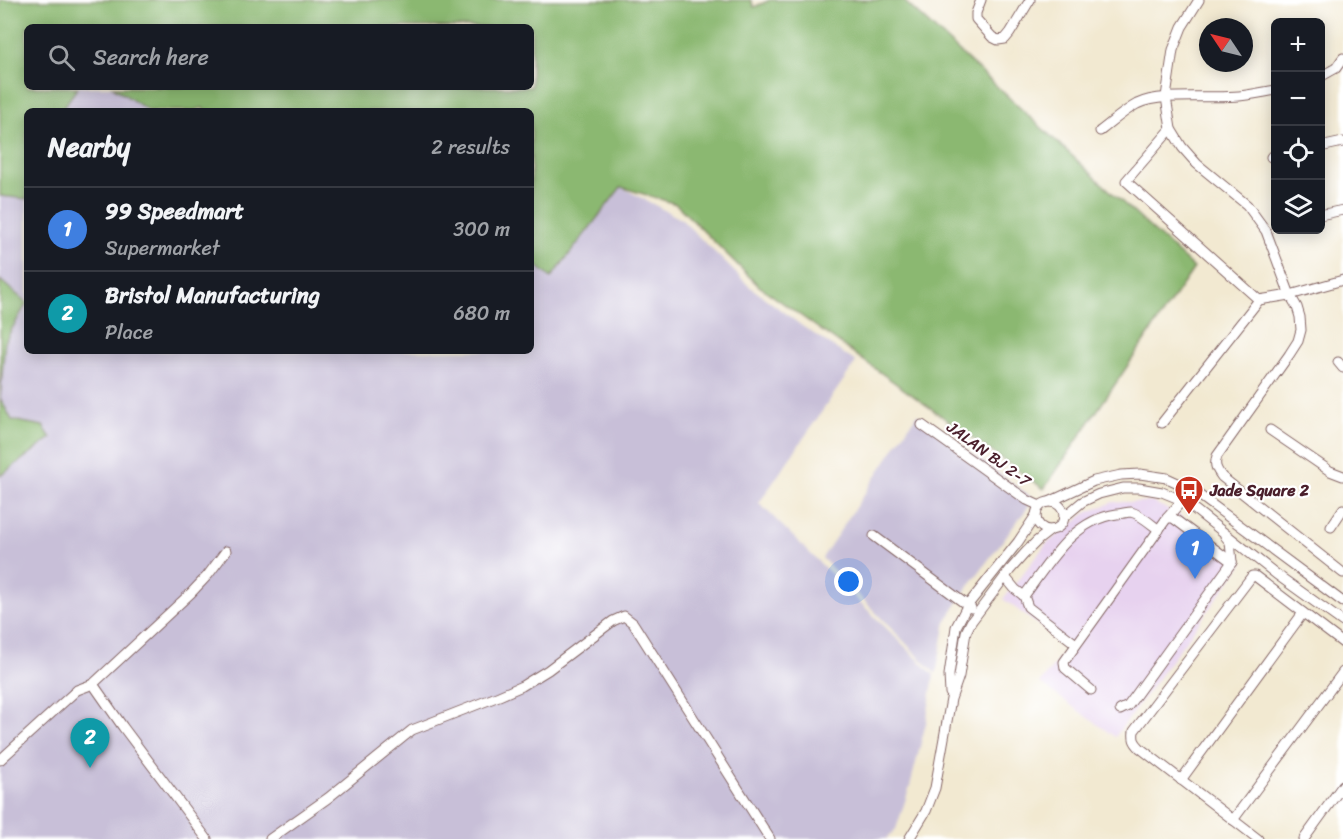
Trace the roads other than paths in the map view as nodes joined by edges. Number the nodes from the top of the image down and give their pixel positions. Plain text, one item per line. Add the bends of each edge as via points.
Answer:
1 (981, 0) edge
2 (1030, 0) edge
3 (1199, 0) edge
4 (1343, 58) edge
5 (1325, 74) edge
6 (1271, 91) edge
7 (1166, 97) junction
8 (1171, 129) junction
9 (1100, 131) dead end
10 (1343, 142) edge
11 (1325, 146) edge
12 (1343, 210) edge
13 (1325, 214) edge
14 (1343, 280) edge
15 (1290, 295) junction
16 (1259, 300) junction
17 (1161, 423) dead end
18 (922, 425) dead end
19 (1270, 430) dead end
20 (1343, 476) edge
21 (1162, 492) junction
22 (1184, 501) junction
23 (1042, 508) junction
24 (1343, 509) edge
25 (1064, 517) junction
26 (1167, 518) junction
27 (1215, 525) junction
28 (1331, 526) dead end
29 (1051, 530) junction
30 (1159, 530) junction
31 (874, 536) dead end
32 (226, 550) dead end
33 (1232, 562) junction
34 (1343, 573) edge
35 (1007, 574) junction
36 (1276, 574) junction
37 (997, 588) junction
38 (1015, 590) junction
39 (1024, 596) junction
40 (1343, 602) edge
41 (967, 606) junction
42 (1303, 613) junction
43 (1343, 622) edge
44 (1343, 643) edge
45 (1076, 644) junction
46 (1343, 672) edge
47 (93, 684) junction
48 (1091, 690) dead end
49 (951, 699) junction
50 (1120, 710) dead end
51 (0, 760) edge
52 (1181, 780) junction
53 (1343, 785) edge
54 (1233, 820) junction
55 (207, 839) edge
56 (270, 839) edge
57 (770, 839) edge
58 (909, 839) edge
59 (1258, 839) edge
60 (1304, 839) edge

1 - 2 street via 976,19 998,40 1010,33
3 - 7 street via 1173,50
4 - 5 street
6 - 7 street via 1239,96
7 - 8 street
7 - 9 street via 1138,103
8 - 15 street via 1197,164 1247,205 1258,219
8 - 16 street via 1126,181
10 - 11 street
12 - 13 street
14 - 15 street
15 - 16 street
15 - 34 street via 1300,317 1298,341 1215,463 1222,477
16 - 17 street
18 - 23 street, JALAN BJ 2-7
19 - 20 street
21 - 22 street
21 - 25 street via 1123,488 1099,494
21 - 26 street
22 - 26 street
22 - 27 street
23 - 25 street via 1058,505
23 - 29 street via 1038,524
23 - 40 street via 1095,481 1140,474 1167,478 1191,489
23 - 41 street
24 - 28 street
25 - 29 street via 1060,526
26 - 30 street
26 - 33 street via 1173,518
27 - 33 street via 1230,542
27 - 36 street
29 - 35 street
30 - 39 street via 1131,512 1095,520 1066,540
30 - 45 street
31 - 41 street
32 - 47 street via 190,593
33 - 36 street via 1244,557 1253,559
33 - 50 street via 1128,706
35 - 37 street
35 - 38 street
35 - 41 street via 973,609
36 - 43 street
37 - 38 street
37 - 49 street via 966,632
38 - 39 street
39 - 45 street via 1028,607
41 - 49 street via 956,627 949,675
42 - 44 street
42 - 52 street
42 - 52 street via 1252,576 1139,724 1134,731 1135,744
45 - 48 street via 1064,662 1065,668
46 - 54 street
47 - 51 street via 78,690
47 - 55 street
49 - 58 street via 935,788
52 - 54 street
53 - 60 street
54 - 59 street
56 - 57 street via 412,730 522,686 624,616 633,622

